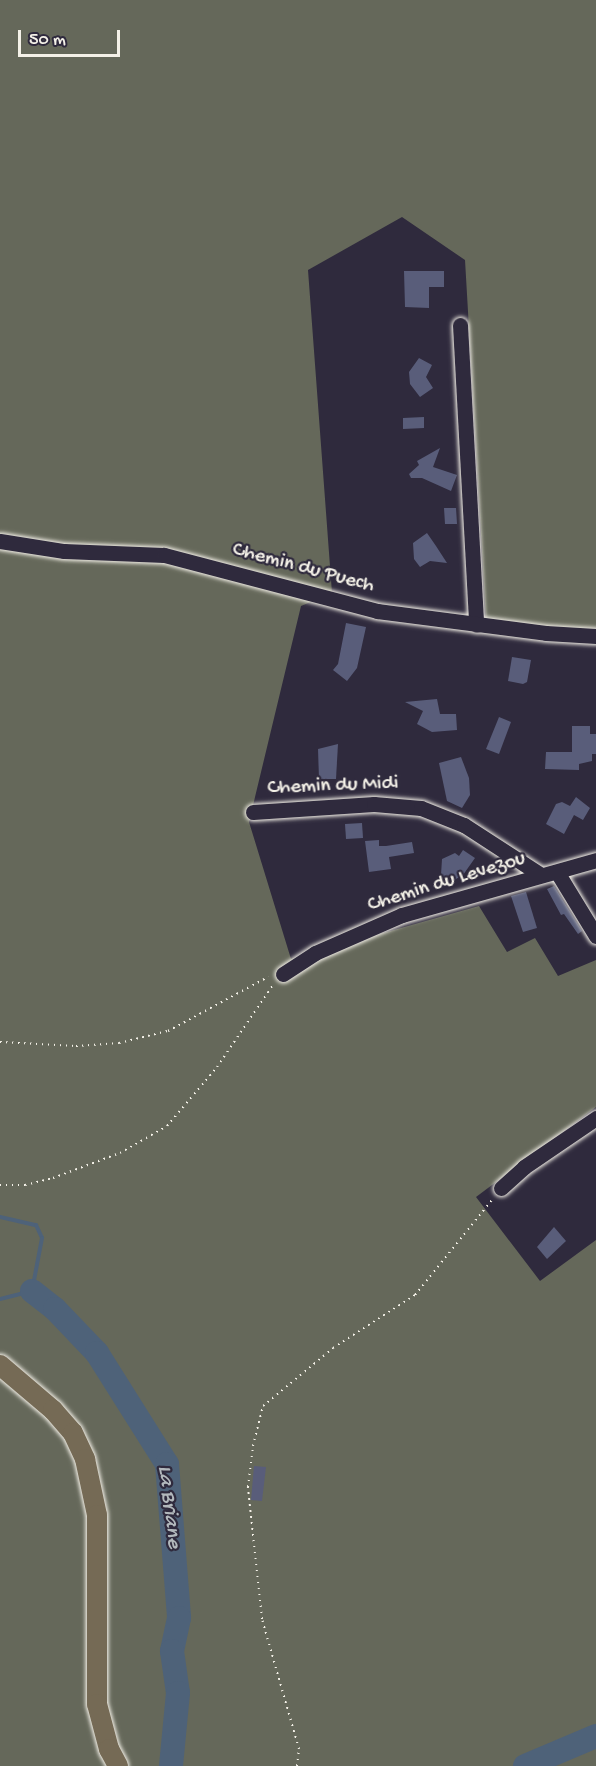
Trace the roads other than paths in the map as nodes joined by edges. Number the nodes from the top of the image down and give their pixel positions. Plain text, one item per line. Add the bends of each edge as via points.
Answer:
1 (460, 325) dead end
2 (0, 541) edge
3 (476, 625) junction
4 (596, 636) edge
5 (253, 812) dead end
6 (596, 860) edge
7 (557, 872) junction
8 (541, 875) junction
9 (596, 936) edge
10 (283, 974) road end
11 (596, 1118) edge
12 (501, 1188) road end
13 (0, 1365) edge
14 (118, 1766) edge

1 - 3 street
2 - 3 street, Chemin du Puech via 64,551 164,555 326,600
3 - 4 street, Chemin du Puech
5 - 8 street, Chemin du Midi via 374,804 421,808 464,825
6 - 7 street, Chemin du Levezou
7 - 8 street, Chemin du Levezou
7 - 9 street
8 - 10 street, Chemin du Levezou via 489,894 397,913 315,953
11 - 12 street via 524,1167
13 - 14 main road via 53,1410 73,1433 85,1459 97,1515 97,1704 109,1749

